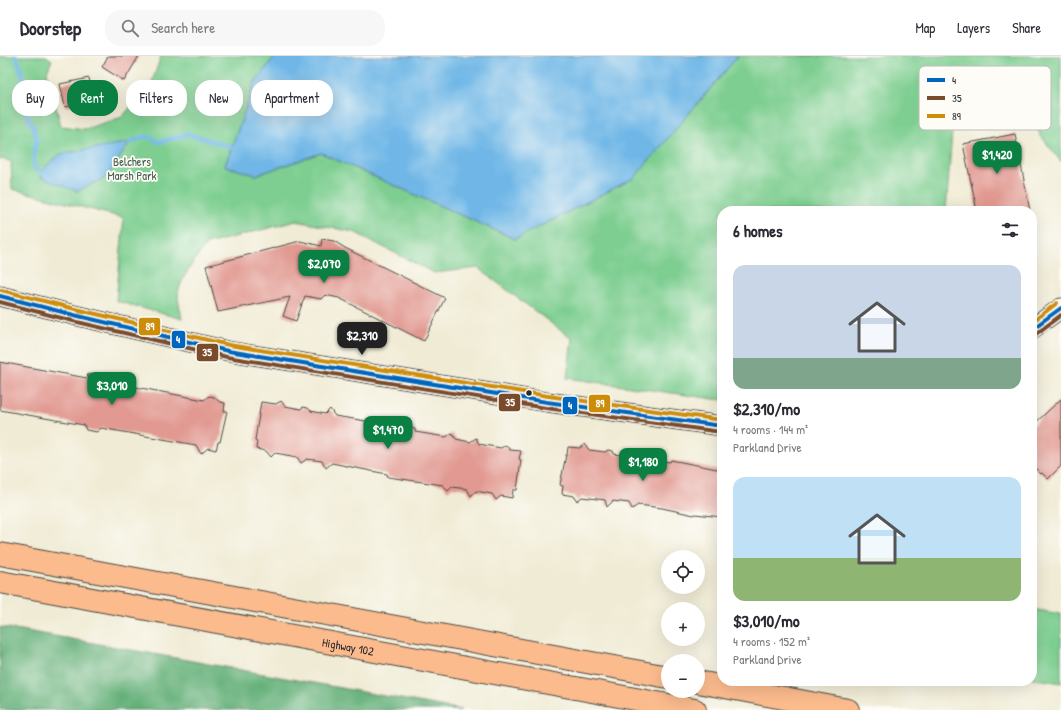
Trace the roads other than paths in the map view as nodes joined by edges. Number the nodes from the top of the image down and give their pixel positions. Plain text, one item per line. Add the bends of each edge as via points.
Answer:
1 (0, 296) edge
2 (1061, 308) edge
3 (1037, 325) edge
4 (717, 425) edge
5 (0, 554) edge
6 (0, 582) edge
7 (661, 676) edge
8 (705, 683) edge
9 (717, 686) edge
10 (719, 686) edge
11 (696, 710) edge
12 (848, 710) edge

1 - 4 street via 228,351 547,402
2 - 3 street
5 - 7 highway
6 - 11 highway, Highway 102
8 - 9 highway
10 - 12 highway

